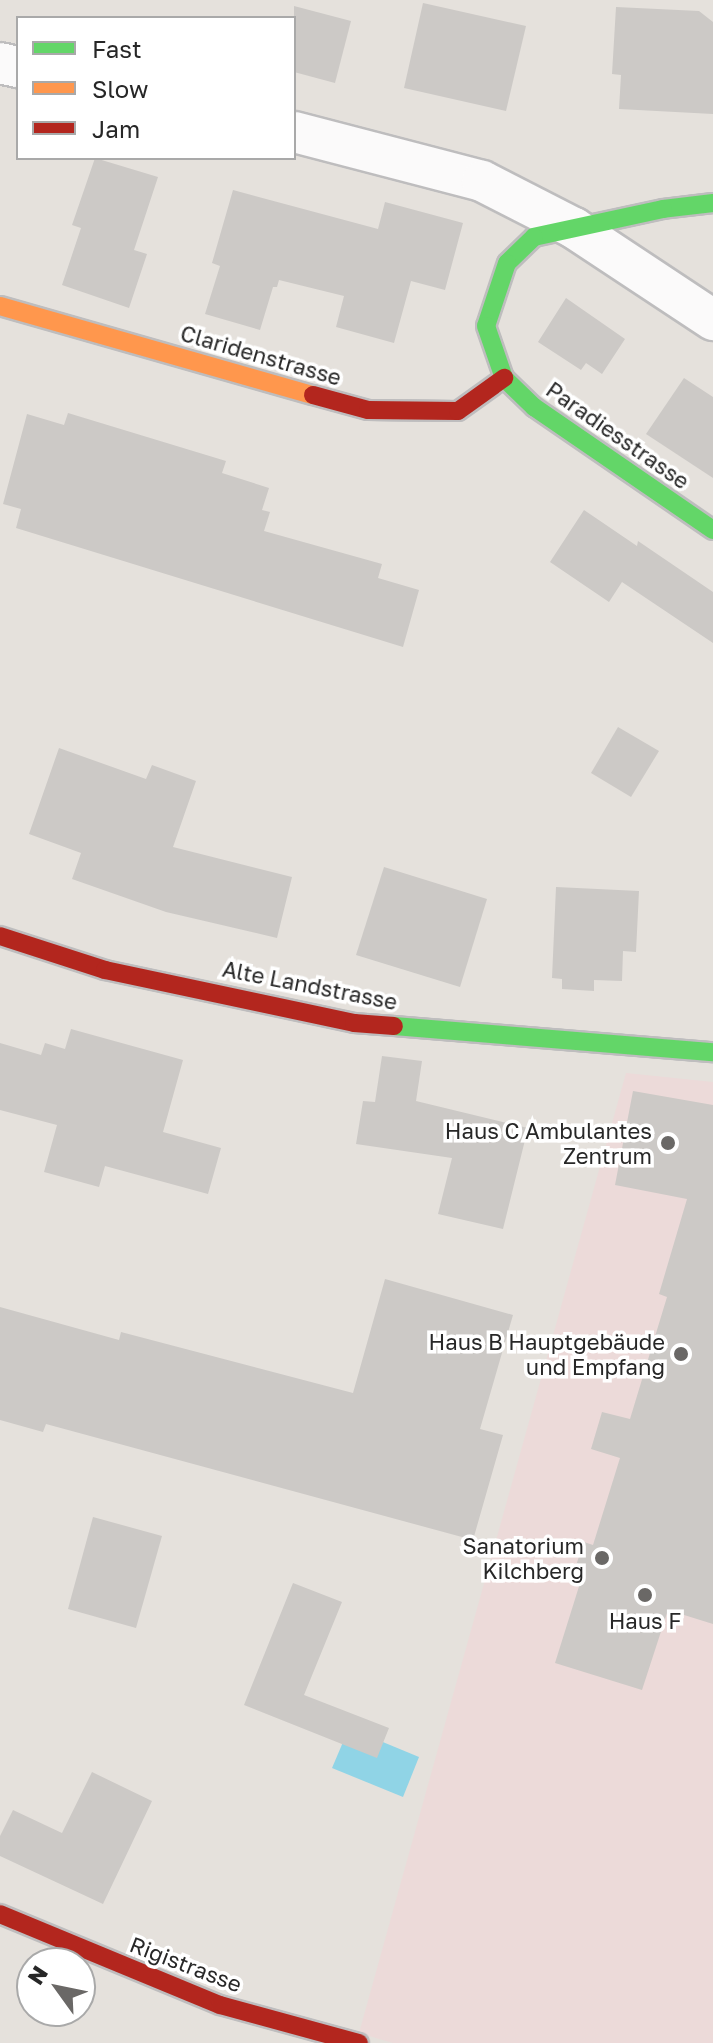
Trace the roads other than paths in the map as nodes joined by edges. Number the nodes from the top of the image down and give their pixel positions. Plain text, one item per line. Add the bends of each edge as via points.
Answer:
1 (296, 133) edge
2 (476, 179) junction
3 (713, 203) edge
4 (574, 228) junction
5 (507, 263) junction
6 (0, 306) edge
7 (713, 320) edge
8 (504, 378) junction
9 (713, 530) edge
10 (0, 936) edge
11 (713, 1052) edge
12 (0, 1914) edge
13 (359, 2043) edge

1 - 2 street
2 - 4 street
2 - 5 street via 507,224
3 - 4 street, Paradiesstrasse
4 - 5 street, Paradiesstrasse via 534,237
4 - 7 street
5 - 8 street, Paradiesstrasse via 486,326
6 - 8 street, Claridenstrasse via 368,410 458,411
8 - 9 street, Paradiesstrasse via 534,407
10 - 11 street, Alte Landstrasse via 105,970 354,1023
12 - 13 street, Rigistrasse via 220,2005

